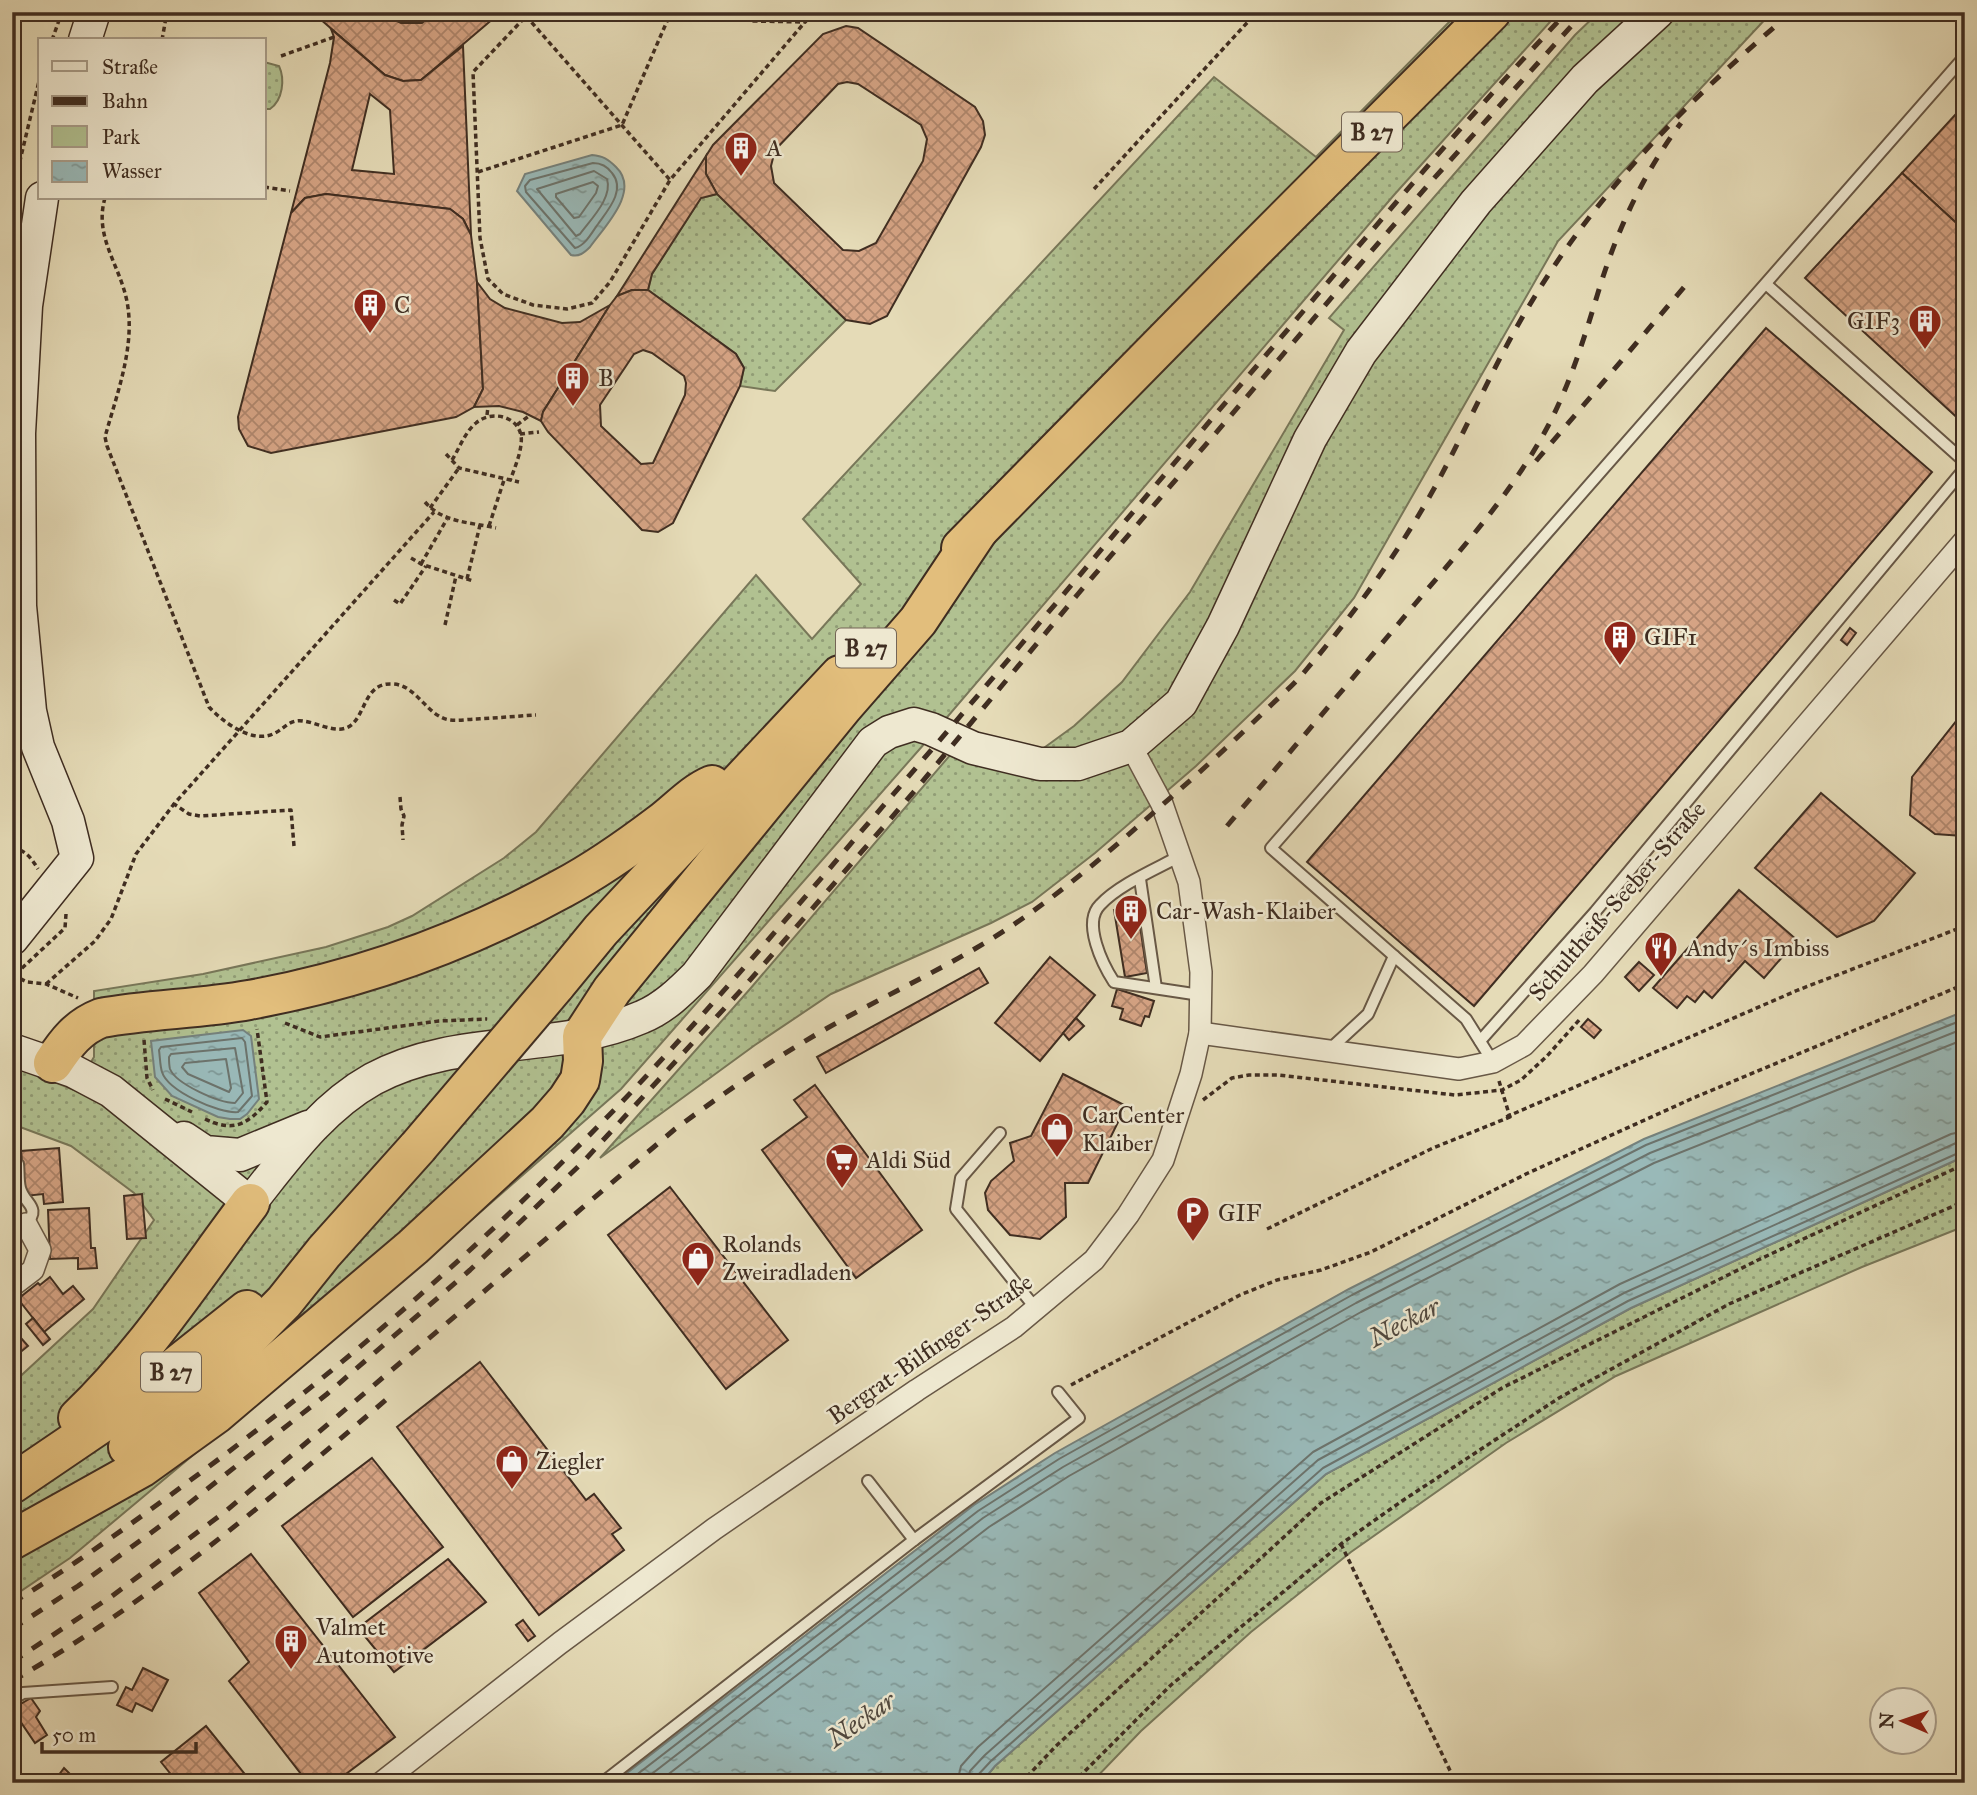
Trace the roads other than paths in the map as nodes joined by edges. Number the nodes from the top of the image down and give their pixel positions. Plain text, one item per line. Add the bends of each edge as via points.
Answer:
1 (94, 12) edge
2 (1492, 12) edge
3 (1658, 12) edge
4 (86, 38) edge
5 (1965, 56) edge
6 (42, 200) edge
7 (1766, 284) junction
8 (1965, 462) edge
9 (1965, 468) edge
10 (978, 531) junction
11 (1965, 540) edge
12 (1131, 746) junction
13 (753, 766) junction
14 (1180, 856) junction
15 (1140, 878) junction
16 (12, 939) edge
17 (1394, 956) junction
18 (1156, 988) junction
19 (1200, 995) junction
20 (1200, 1033) junction
21 (582, 1036) junction
22 (1479, 1041) junction
23 (12, 1050) edge
24 (1328, 1051) junction
25 (1493, 1062) junction
26 (53, 1063) junction
27 (152, 1100) junction
28 (314, 1125) junction
29 (1000, 1133) dead end
30 (18, 1164) dead end
31 (250, 1203) junction
32 (26, 1224) joint
33 (324, 1252) junction
34 (12, 1286) edge
35 (1037, 1310) junction
36 (1058, 1392) road end
37 (12, 1468) edge
38 (868, 1481) dead end
39 (12, 1484) edge
40 (12, 1519) edge
41 (12, 1540) edge
42 (914, 1540) junction
43 (113, 1687) dead end
44 (12, 1699) edge
45 (382, 1783) edge
46 (602, 1783) edge

1 - 4 main road
2 - 10 highway, B 27
3 - 12 main road via 1585,79 1476,202 1361,352 1310,439 1223,626 1181,703
5 - 7 lane
6 - 16 main road via 26,306 19,433 20,606 38,747 68,821 77,858
7 - 8 lane
7 - 17 lane via 1271,848
9 - 22 lane via 1595,912
10 - 13 highway, B 27
10 - 21 highway via 918,621 612,990
11 - 25 street, Schultheiß-Seeber-Straße via 1593,975 1524,1045
12 - 14 street, Bergrat-Bilfinger-Straße via 1161,804
12 - 21 main road via 1078,764 1040,764 974,748 914,724 890,732 873,742 697,975 644,1017
13 - 26 highway via 705,788 566,887 484,928 421,954 300,990 101,1018 66,1041
13 - 33 highway, B 27, bridge via 601,930
14 - 15 lane
14 - 19 street, Bergrat-Bilfinger-Straße via 1196,923
15 - 18 lane
15 - 18 lane via 1098,906 1093,924 1101,961 1114,982
17 - 22 lane via 1466,1019
17 - 24 lane via 1368,1014
18 - 19 lane
19 - 20 street, Bergrat-Bilfinger-Straße
20 - 24 street, Schultheiß-Seeber-Straße
20 - 35 street, Bergrat-Bilfinger-Straße via 1163,1160 1094,1260
21 - 28 main road via 452,1053 406,1064 372,1080
21 - 41 highway via 580,1080 567,1100 547,1124 413,1247 216,1414 141,1468
22 - 25 lane
23 - 26 main road
24 - 25 street, Schultheiß-Seeber-Straße via 1459,1069
26 - 27 main road via 111,1090
27 - 28 main road via 205,1152 240,1155
27 - 31 main road
28 - 31 main road
29 - 35 lane via 961,1178 956,1209
30 - 32 lane via 20,1190 33,1210
31 - 37 highway via 109,1389 63,1433
32 - 34 street via 40,1250 33,1270
33 - 39 highway, B 27 via 273,1287 121,1410
33 - 40 highway, B 27 via 284,1302 166,1418 59,1493
35 - 45 street, Bergrat-Bilfinger-Straße via 714,1529
36 - 42 lane via 1079,1418
38 - 42 lane
42 - 46 lane
43 - 44 lane via 23,1693

